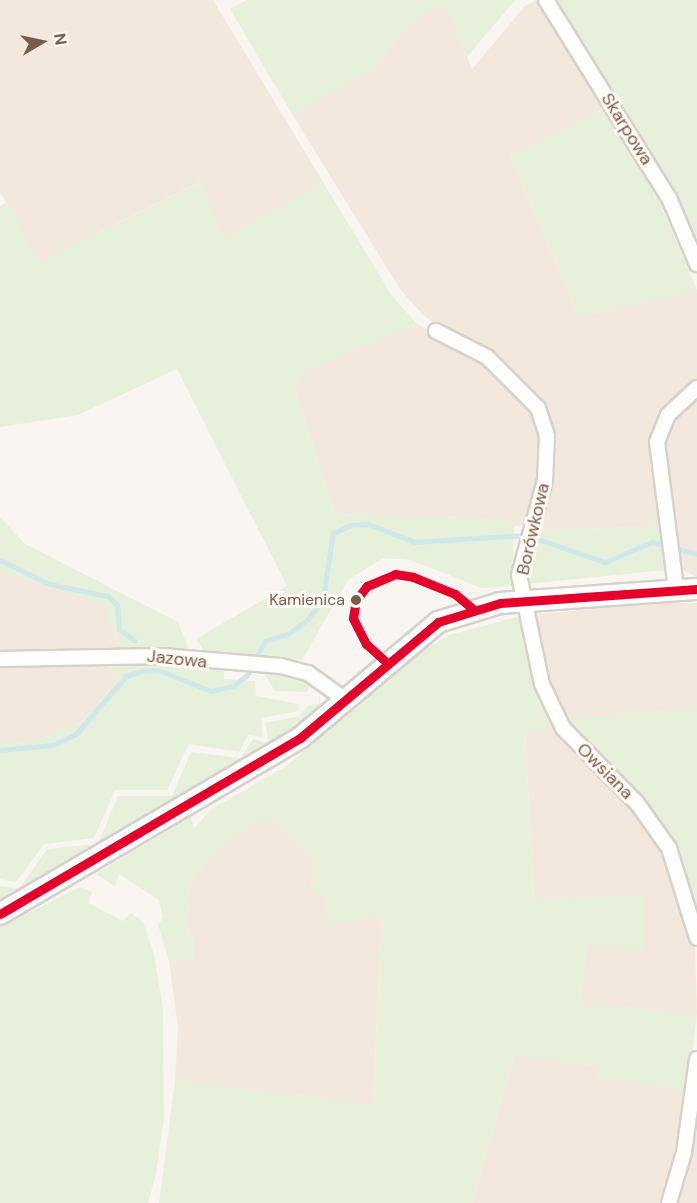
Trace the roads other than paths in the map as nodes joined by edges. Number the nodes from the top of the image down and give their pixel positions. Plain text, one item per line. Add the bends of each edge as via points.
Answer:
1 (546, 0) edge
2 (697, 264) edge
3 (436, 331) dead end
4 (697, 388) edge
5 (676, 588) junction
6 (697, 589) edge
7 (522, 600) junction
8 (0, 659) edge
9 (344, 699) junction
10 (0, 914) edge
11 (697, 938) edge
12 (697, 1059) edge
13 (669, 1203) edge

1 - 2 street, Skarpowa via 669,198
3 - 7 street, Borówkowa via 487,357 538,408 547,436 545,480 527,558 519,575
4 - 5 street via 668,414 657,442
5 - 6 street
5 - 7 street
7 - 9 street via 438,622
7 - 11 street, Owsiana via 552,709 654,824 683,882
8 - 9 street, Jazowa via 162,656 264,666 308,673
9 - 10 street via 276,753
12 - 13 street via 684,1152

